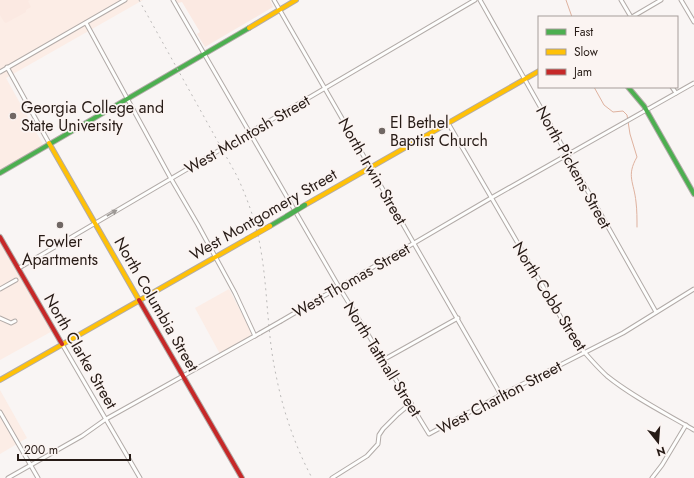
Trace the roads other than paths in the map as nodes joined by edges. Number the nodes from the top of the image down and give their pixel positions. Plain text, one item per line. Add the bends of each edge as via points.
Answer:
1 (125, 0) edge
2 (173, 0) edge
3 (274, 0) edge
4 (296, 0) edge
5 (475, 0) edge
6 (480, 0) edge
7 (621, 0) edge
8 (662, 0) edge
9 (681, 0) edge
10 (280, 10) junction
11 (631, 16) edge
12 (634, 16) edge
13 (694, 22) edge
14 (86, 23) junction
15 (204, 55) junction
16 (7, 67) junction
17 (0, 72) edge
18 (538, 72) edge
19 (524, 79) junction
20 (694, 83) edge
21 (326, 88) junction
22 (629, 88) edge
23 (673, 88) edge
24 (676, 93) junction
25 (127, 99) junction
26 (646, 111) junction
27 (448, 123) junction
28 (250, 132) junction
29 (49, 144) junction
30 (567, 156) junction
31 (371, 167) junction
32 (0, 173) edge
33 (171, 179) junction
34 (694, 194) edge
35 (491, 198) junction
36 (94, 223) junction
37 (0, 237) edge
38 (415, 243) junction
39 (215, 256) junction
40 (19, 268) junction
41 (16, 280) dead end
42 (339, 287) junction
43 (0, 289) edge
44 (694, 289) edge
45 (139, 300) junction
46 (656, 312) junction
47 (0, 318) edge
48 (458, 318) junction
49 (15, 321) dead end
50 (255, 336) junction
51 (62, 344) junction
52 (585, 353) junction
53 (383, 360) junction
54 (183, 376) junction
55 (0, 380) edge
56 (502, 395) junction
57 (411, 403) junction
58 (0, 412) edge
59 (106, 419) junction
60 (686, 425) junction
61 (694, 430) edge
62 (429, 434) joint
63 (31, 465) junction
64 (8, 478) edge
65 (38, 478) edge
66 (140, 478) edge
67 (242, 478) edge
68 (332, 478) edge
69 (652, 478) edge

1 - 14 street
2 - 15 street, North Tattnall Street
3 - 10 street, North Irwin Street
4 - 10 main road
5 - 21 street, West McIntosh Street
6 - 19 street, North Pickens Street
7 - 11 street
8 - 12 street
9 - 13 street
10 - 15 main road
10 - 21 street, North Irwin Street
14 - 16 street
14 - 25 street
15 - 25 main road
15 - 28 street, North Tattnall Street
16 - 17 street
16 - 29 street
18 - 19 main road, West Montgomery Street
19 - 27 main road, West Montgomery Street
19 - 30 street, North Pickens Street
20 - 24 street, West Thomas Street
21 - 28 street, West McIntosh Street
21 - 31 street, North Irwin Street
22 - 26 main road
23 - 24 street
24 - 26 street, West Thomas Street
25 - 29 main road
25 - 33 street
26 - 30 street, West Thomas Street
26 - 34 main road
27 - 31 main road, West Montgomery Street
27 - 35 street, North Cobb Street
28 - 33 street, West McIntosh Street
28 - 42 street, North Tattnall Street
29 - 32 main road
29 - 36 main road, North Columbia Street
30 - 35 street, West Thomas Street
30 - 46 street, North Pickens Street
31 - 38 street, North Irwin Street
31 - 39 main road, West Montgomery Street, bridge
36 -> 33 street, West McIntosh Street
33 - 39 street
35 - 38 street, West Thomas Street
35 - 52 street, North Cobb Street via 574,340
36 - 40 street, West McIntosh Street
36 - 45 main road, North Columbia Street
37 - 40 main road, North Clarke Street
38 - 42 street, West Thomas Street
38 - 48 street, North Irwin Street
39 - 45 main road, West Montgomery Street
39 - 50 street
40 - 51 main road, North Clarke Street
41 - 43 street
42 - 50 street, West Thomas Street, bridge
42 - 53 street, North Tattnall Street
44 - 46 street, West Charlton Street
45 - 51 main road, West Montgomery Street
45 - 54 main road, North Columbia Street
46 - 52 street, West Charlton Street
47 - 49 street via 11,323
48 - 53 street
48 - 56 street, North Irwin Street
50 - 54 street, West Thomas Street
51 - 55 main road, West Montgomery Street
51 - 59 street, North Clarke Street
52 - 56 street, West Charlton Street
52 - 60 street, North Cobb Street via 608,376 628,391
53 - 57 street, North Tattnall Street
54 - 59 street, West Thomas Street
54 - 67 main road, North Columbia Street
56 - 62 street, West Charlton Street
57 - 62 street, North Tattnall Street
57 - 68 street via 383,429 378,444 366,456
58 - 63 street
59 - 63 street, West Thomas Street
59 - 66 street, North Clarke Street
60 - 61 street, North Cobb Street
60 - 69 street
63 - 64 street, West Thomas Street
63 - 65 street

